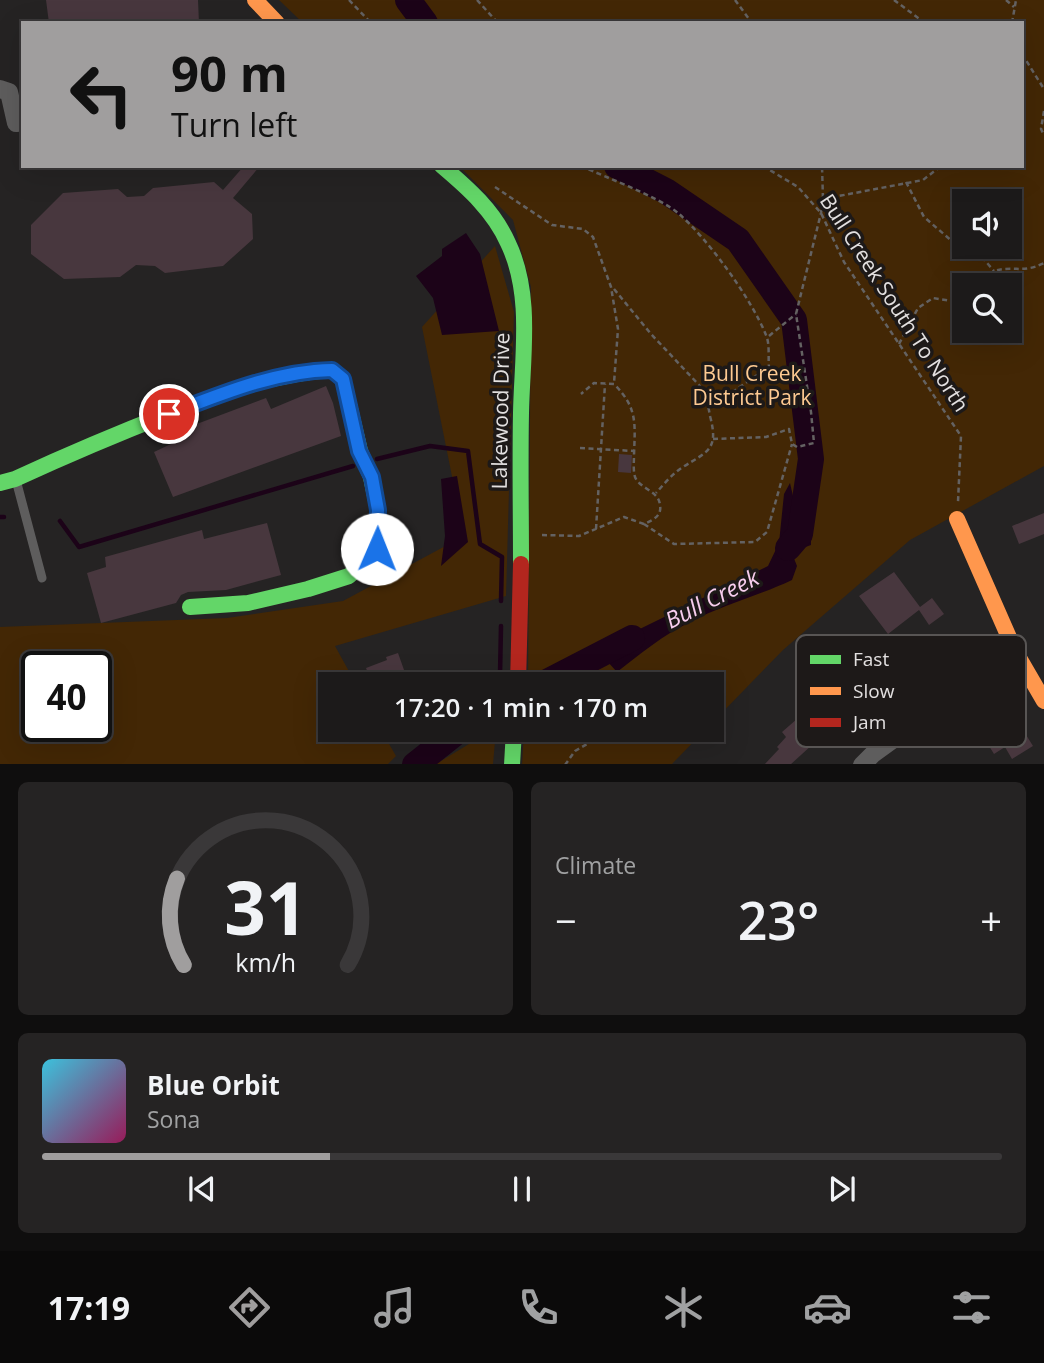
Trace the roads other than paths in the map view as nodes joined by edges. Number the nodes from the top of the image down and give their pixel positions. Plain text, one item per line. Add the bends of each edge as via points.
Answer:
1 (255, 0) edge
2 (276, 21) edge
3 (0, 89) edge
4 (21, 122) edge
5 (444, 168) edge
6 (8, 481) edge
7 (957, 519) road end
8 (42, 578) dead end
9 (190, 607) dead end
10 (1008, 635) edge
11 (1026, 671) edge
12 (519, 672) edge
13 (1044, 701) edge
14 (513, 742) edge
15 (883, 747) edge
16 (512, 764) edge
17 (863, 764) edge

1 - 2 street
3 - 4 street via 9,92 16,123
5 - 12 street, Lakewood Drive via 492,215 514,255 524,303
6 - 8 lane
6 - 9 street via 238,387 332,370 343,379 359,451 372,477 378,510 377,549 348,576 308,589 248,603
7 - 10 street
11 - 13 street
14 - 16 street
15 - 17 street

